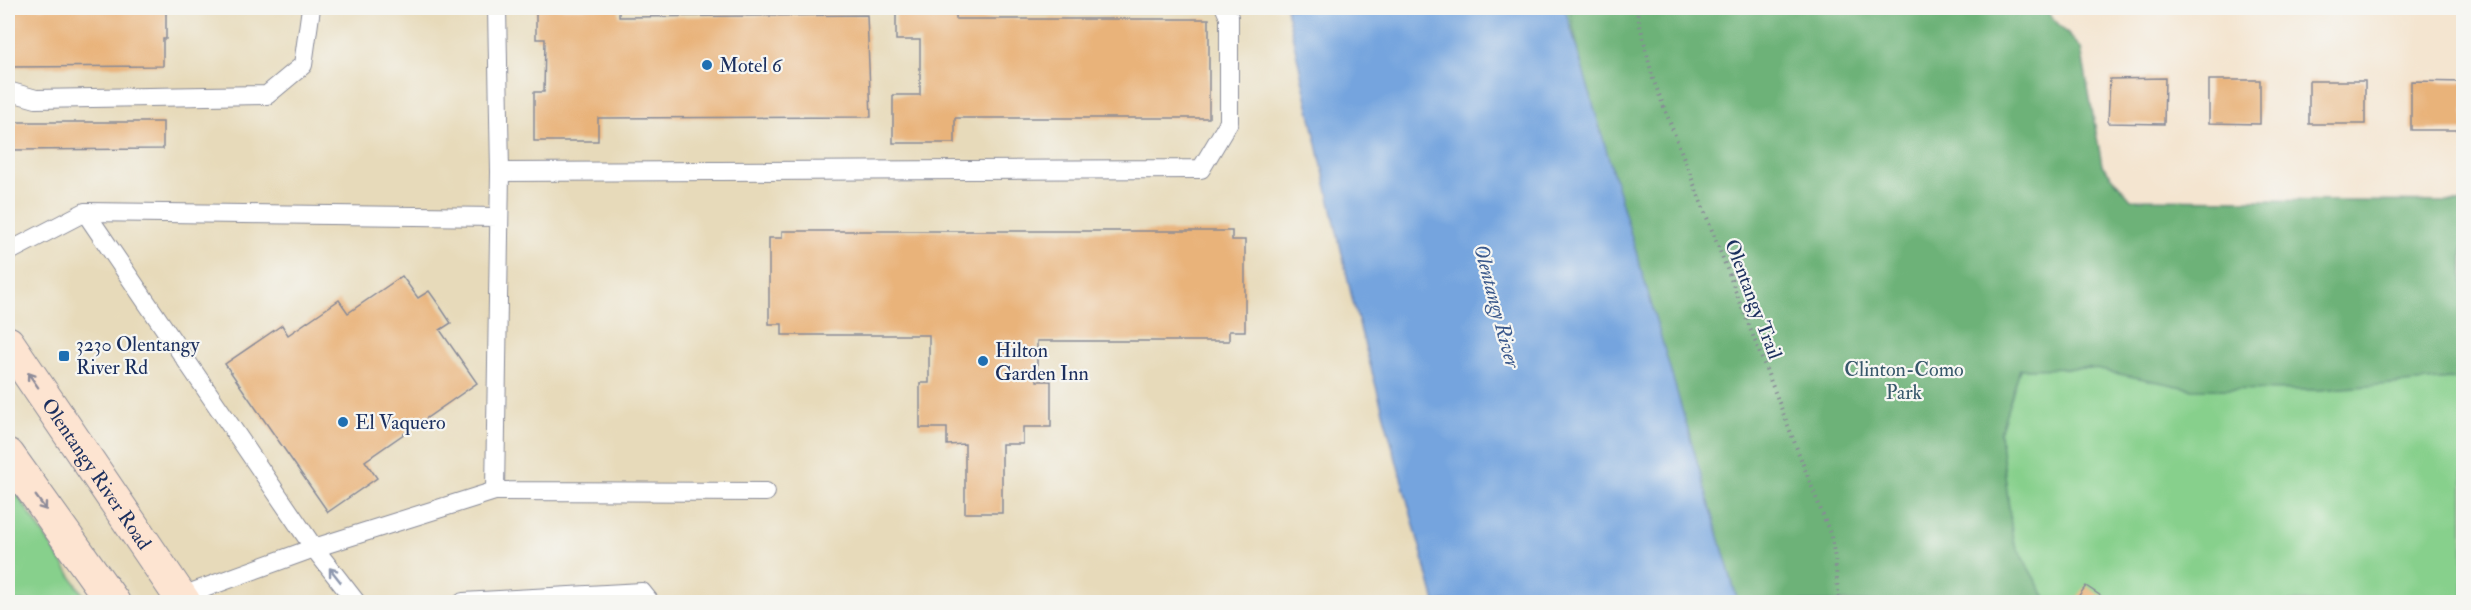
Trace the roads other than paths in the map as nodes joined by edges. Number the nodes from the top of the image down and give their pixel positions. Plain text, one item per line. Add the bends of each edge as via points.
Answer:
1 (294, 8) edge
2 (497, 8) edge
3 (1225, 8) edge
4 (310, 14) edge
5 (8, 91) edge
6 (500, 172) junction
7 (85, 212) junction
8 (498, 217) junction
9 (8, 252) edge
10 (8, 344) edge
11 (8, 456) edge
12 (495, 491) junction
13 (766, 492) dead end
14 (314, 548) junction
15 (177, 600) edge
16 (113, 603) edge
17 (356, 603) edge
18 (463, 603) edge
19 (650, 603) edge

1 - 4 lane
2 - 6 lane
3 - 6 lane via 1229,17 1230,123 1201,170
4 - 5 lane via 303,65 267,95 36,99
6 - 8 lane
7 - 8 lane
7 - 9 lane
7 - 14 lane
8 - 12 lane
15 -> 10 main road, Olentangy River Road
11 -> 16 main road
12 - 13 lane
12 - 14 lane
14 - 15 lane
17 -> 14 lane
18 - 19 lane via 642,592

